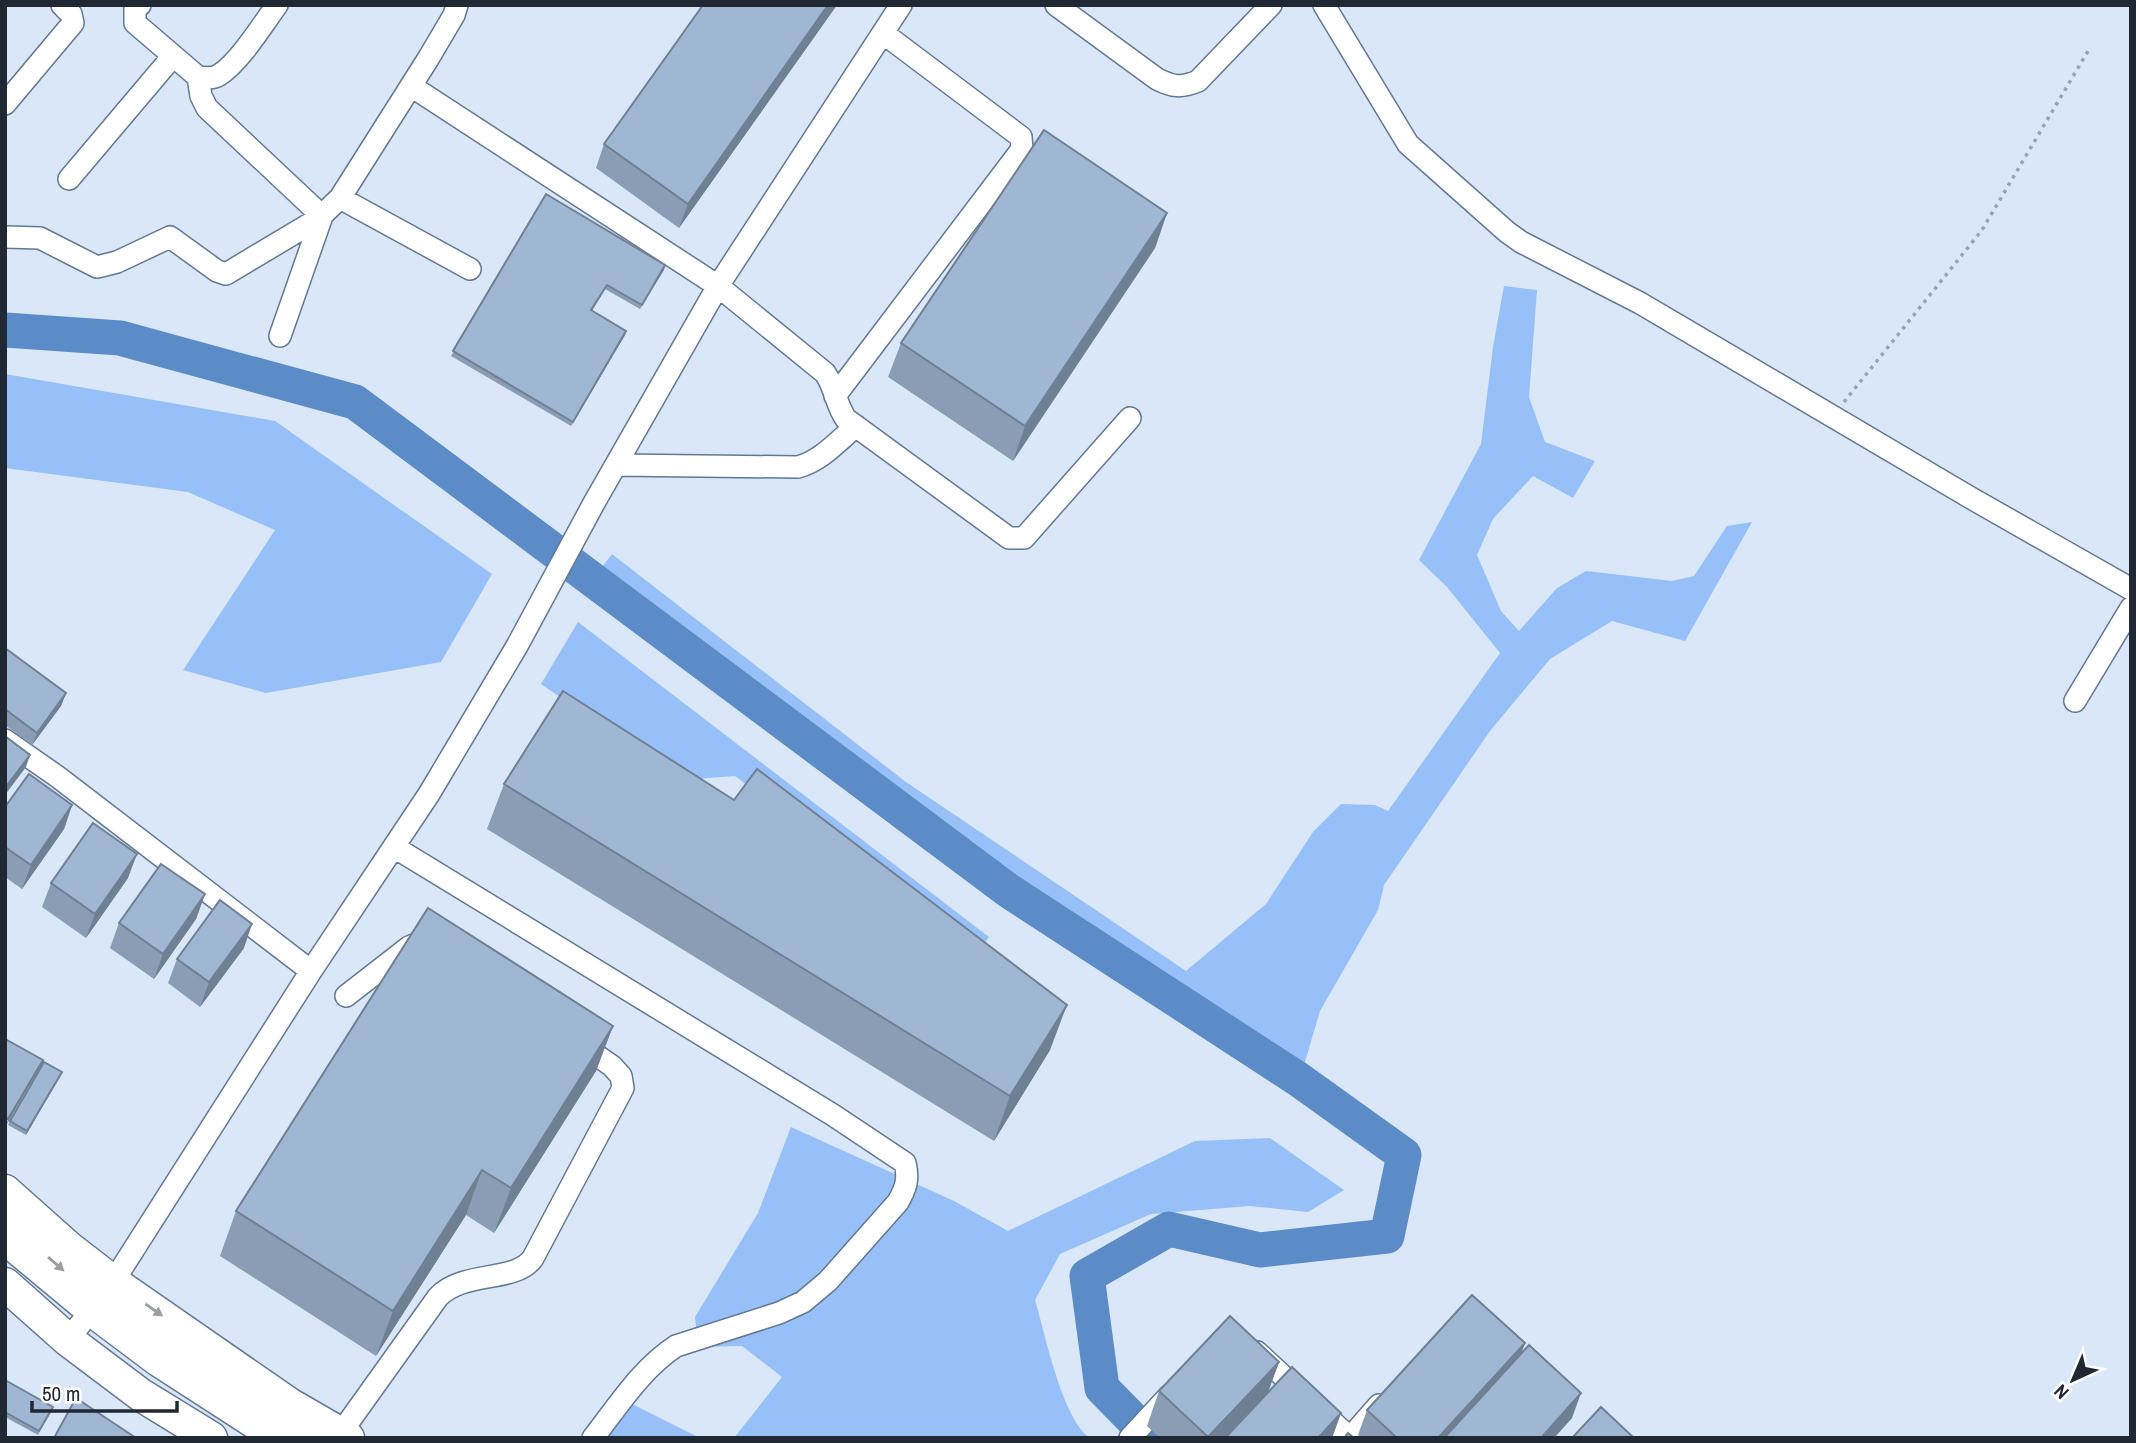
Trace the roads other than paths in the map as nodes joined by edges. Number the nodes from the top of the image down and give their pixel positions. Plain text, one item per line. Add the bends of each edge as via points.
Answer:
1 (62, 5) edge
2 (140, 5) edge
3 (277, 5) edge
4 (457, 5) edge
5 (901, 5) edge
6 (1056, 5) edge
7 (1270, 5) edge
8 (1324, 5) edge
9 (883, 33) junction
10 (173, 56) junction
11 (198, 77) junction
12 (411, 86) junction
13 (5, 104) edge
14 (69, 179) dead end
15 (340, 198) junction
16 (322, 216) junction
17 (5, 237) edge
18 (470, 268) dead end
19 (718, 286) junction
20 (280, 336) dead end
21 (835, 396) junction
22 (1130, 418) dead end
23 (856, 426) junction
24 (616, 465) junction
25 (2131, 589) edge
26 (2131, 608) edge
27 (2076, 701) dead end
28 (5, 740) edge
29 (394, 847) junction
30 (445, 950) edge
31 (312, 971) junction
32 (346, 996) dead end
33 (567, 1035) edge
34 (5, 1191) edge
35 (5, 1219) edge
36 (5, 1245) edge
37 (5, 1284) edge
38 (100, 1299) junction
39 (1237, 1338) edge
40 (68, 1340) junction
41 (1184, 1380) edge
42 (1396, 1387) edge
43 (344, 1436) edge
44 (211, 1438) edge
45 (269, 1438) edge
46 (303, 1438) edge
47 (593, 1438) edge
48 (1130, 1438) edge

1 - 13 street via 74,23
2 - 10 street via 135,8 135,23
3 - 11 street via 219,75
4 - 12 street
5 - 9 street
6 - 7 street via 1157,79 1184,87 1198,81
8 - 25 street via 1408,144 1521,242 1640,303
9 - 19 street
9 - 21 street via 1021,137 1022,149
10 - 11 street
10 - 14 street
11 - 16 street via 207,108
12 - 15 street
12 - 19 street
15 - 16 street
15 - 18 street
16 - 17 street via 226,274 170,237 97,267 40,238
16 - 20 street
19 - 21 street via 825,373
19 - 24 street
21 - 23 street via 839,410
22 - 23 street via 1019,539 1001,534
23 - 24 street via 820,457 798,467
24 - 29 street via 517,646
26 - 27 street
28 - 31 street
29 - 31 street
29 - 47 street via 905,1163 908,1175 898,1202 828,1281 803,1302 779,1313 676,1346 661,1356
30 - 32 street via 434,942 409,947
31 - 38 street
33 - 43 street via 612,1066 621,1076 623,1088 533,1258 527,1267 447,1288
34 - 38 highway via 69,1248
35 -> 38 street
36 - 38 street via 35,1272
37 - 40 highway
38 - 40 street
38 -> 43 highway
38 - 45 street via 156,1365
38 - 46 street via 178,1360
39 - 42 street via 1247,1342 1350,1438
40 - 44 highway via 141,1395
41 - 48 street

